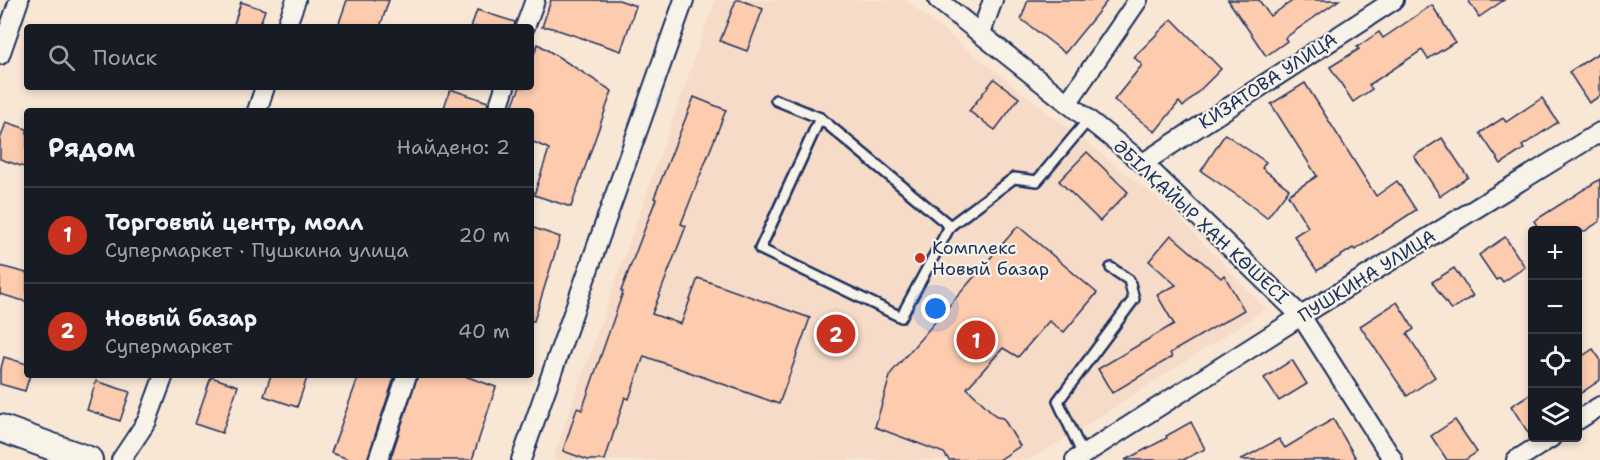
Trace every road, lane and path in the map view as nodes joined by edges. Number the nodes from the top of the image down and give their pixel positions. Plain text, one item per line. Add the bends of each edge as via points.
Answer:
1 (19, 0) edge
2 (296, 0) edge
3 (535, 0) edge
4 (684, 0) edge
5 (938, 0) edge
6 (993, 0) edge
7 (1138, 0) edge
8 (1394, 0) edge
9 (287, 24) edge
10 (526, 24) edge
11 (981, 33) junction
12 (0, 54) edge
13 (264, 90) edge
14 (504, 90) edge
15 (777, 100) dead end
16 (1068, 102) junction
17 (258, 108) edge
18 (498, 108) edge
19 (820, 118) junction
20 (1089, 119) junction
21 (1600, 132) edge
22 (1143, 163) junction
23 (950, 226) junction
24 (1111, 268) dead end
25 (1301, 316) junction
26 (163, 378) edge
27 (405, 378) edge
28 (1600, 406) edge
29 (1582, 417) edge
30 (0, 428) edge
31 (1545, 442) edge
32 (1079, 457) edge
33 (89, 460) edge
34 (121, 460) edge
35 (378, 460) edge
36 (521, 460) edge
37 (1393, 460) edge
38 (1516, 460) edge

1 - 12 street
2 - 9 street
3 - 10 street
4 - 36 street
5 - 11 street, ӘБІЛҚАЙЫР ХАН КӨШЕСІ
6 - 11 street
7 - 16 street
8 - 22 street, КИЗАТОВА УЛИЦА
11 - 16 street, ӘБІЛҚАЙЫР ХАН КӨШЕСІ
13 - 17 street
14 - 18 street
15 - 19 lane
16 - 20 street, ӘБІЛҚАЙЫР ХАН КӨШЕСІ
19 - 23 lane
19 - 23 lane via 760,249 901,317
20 - 22 street, ӘБІЛҚАЙЫР ХАН КӨШЕСІ
20 - 23 lane via 1037,181 1014,178
21 - 25 street, ПУШКИНА УЛИЦА
22 - 25 street, ӘБІЛҚАЙЫР ХАН КӨШЕСІ
24 - 32 lane via 1129,280 1134,299 1058,401
25 - 32 street, ПУШКИНА УЛИЦА
25 - 37 street, ӘБІЛҚАЙЫР ХАН КӨШЕСІ
26 - 34 street via 147,421
27 - 35 street
28 - 29 street
30 - 33 main road
31 - 38 street

